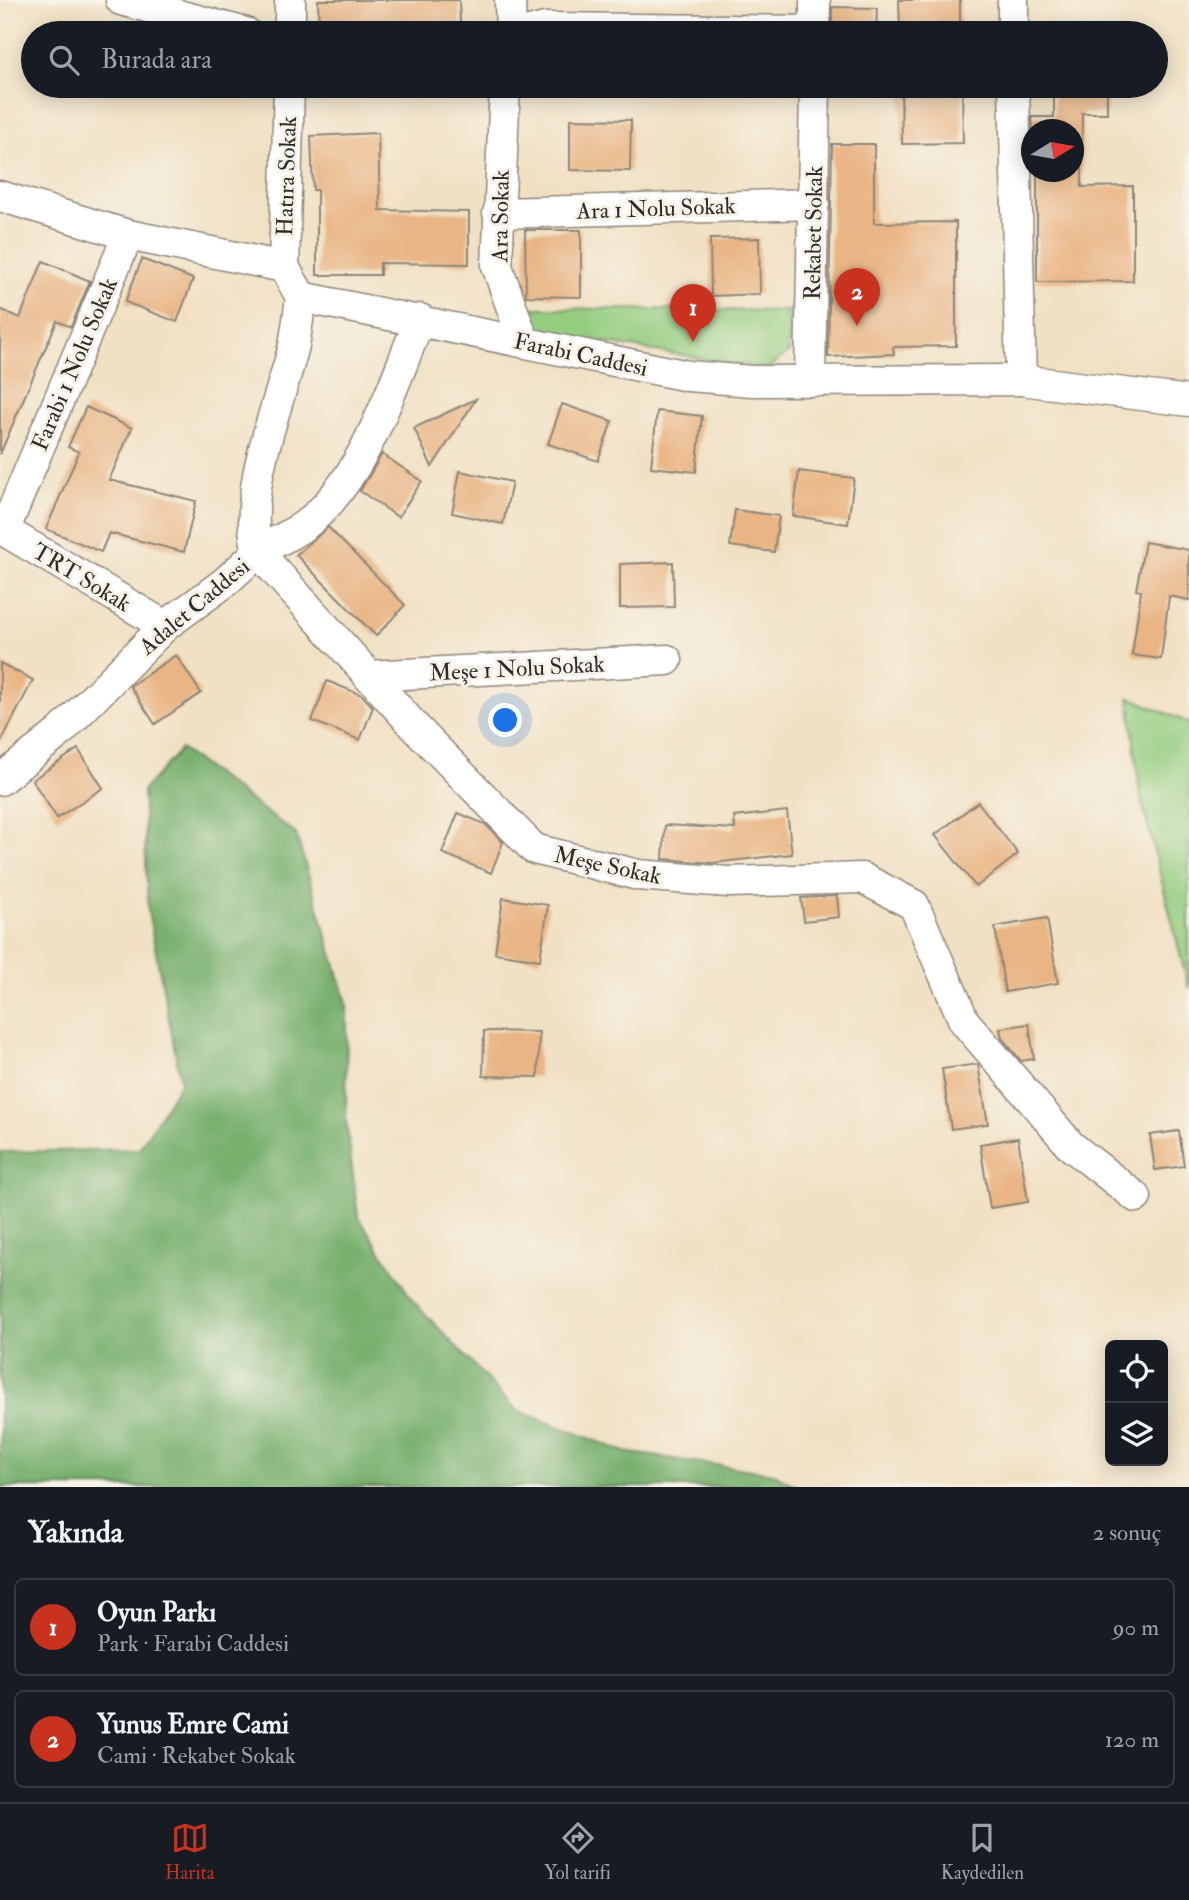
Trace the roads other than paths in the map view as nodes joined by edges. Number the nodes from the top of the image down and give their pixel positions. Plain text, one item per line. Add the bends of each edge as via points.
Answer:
1 (121, 0) edge
2 (290, 0) edge
3 (510, 0) edge
4 (815, 0) edge
5 (1013, 0) edge
6 (201, 21) edge
7 (290, 21) edge
8 (510, 21) edge
9 (815, 21) edge
10 (1013, 21) edge
11 (289, 98) edge
12 (504, 98) edge
13 (814, 98) edge
14 (1014, 98) edge
15 (0, 196) edge
16 (814, 204) junction
17 (498, 213) junction
18 (128, 235) junction
19 (284, 267) junction
20 (301, 297) junction
21 (419, 319) junction
22 (524, 342) junction
23 (1021, 380) junction
24 (810, 381) junction
25 (1189, 401) edge
26 (2, 530) edge
27 (258, 552) junction
28 (164, 625) junction
29 (667, 660) dead end
30 (368, 676) junction
31 (0, 779) edge
32 (1136, 1197) dead end

1 - 6 street
2 - 7 street
3 - 8 street
4 - 9 street
5 - 10 street
11 - 19 street, Hatıra Sokak
12 - 17 street, Ara Sokak
13 - 16 street, Rekabet Sokak
14 - 23 street
15 - 18 street
16 - 17 street, Ara 1 Nolu Sokak
16 - 24 street, Rekabet Sokak
17 - 22 street, Ara Sokak via 497,266
18 - 19 street
18 - 26 street, Farabi 1 Nolu Sokak
19 - 20 street
20 - 21 street, Farabi Caddesi
20 - 27 street, Adalet Caddesi via 294,343 261,465 252,529
21 - 22 street, Farabi Caddesi
21 - 27 street via 374,432 340,486 306,524
22 - 24 street, Farabi Caddesi via 688,376
23 - 24 street, Farabi Caddesi
23 - 25 street, Farabi Caddesi
26 - 28 street, TRT Sokak
27 - 28 street, Adalet Caddesi via 224,583
27 - 30 street, Meşe Sokak
28 - 31 street, Adalet Caddesi via 60,732
29 - 30 street, Meşe 1 Nolu Sokak
30 - 32 street, Meşe Sokak via 534,849 638,875 728,882 862,878 914,905 964,1021 1071,1146

